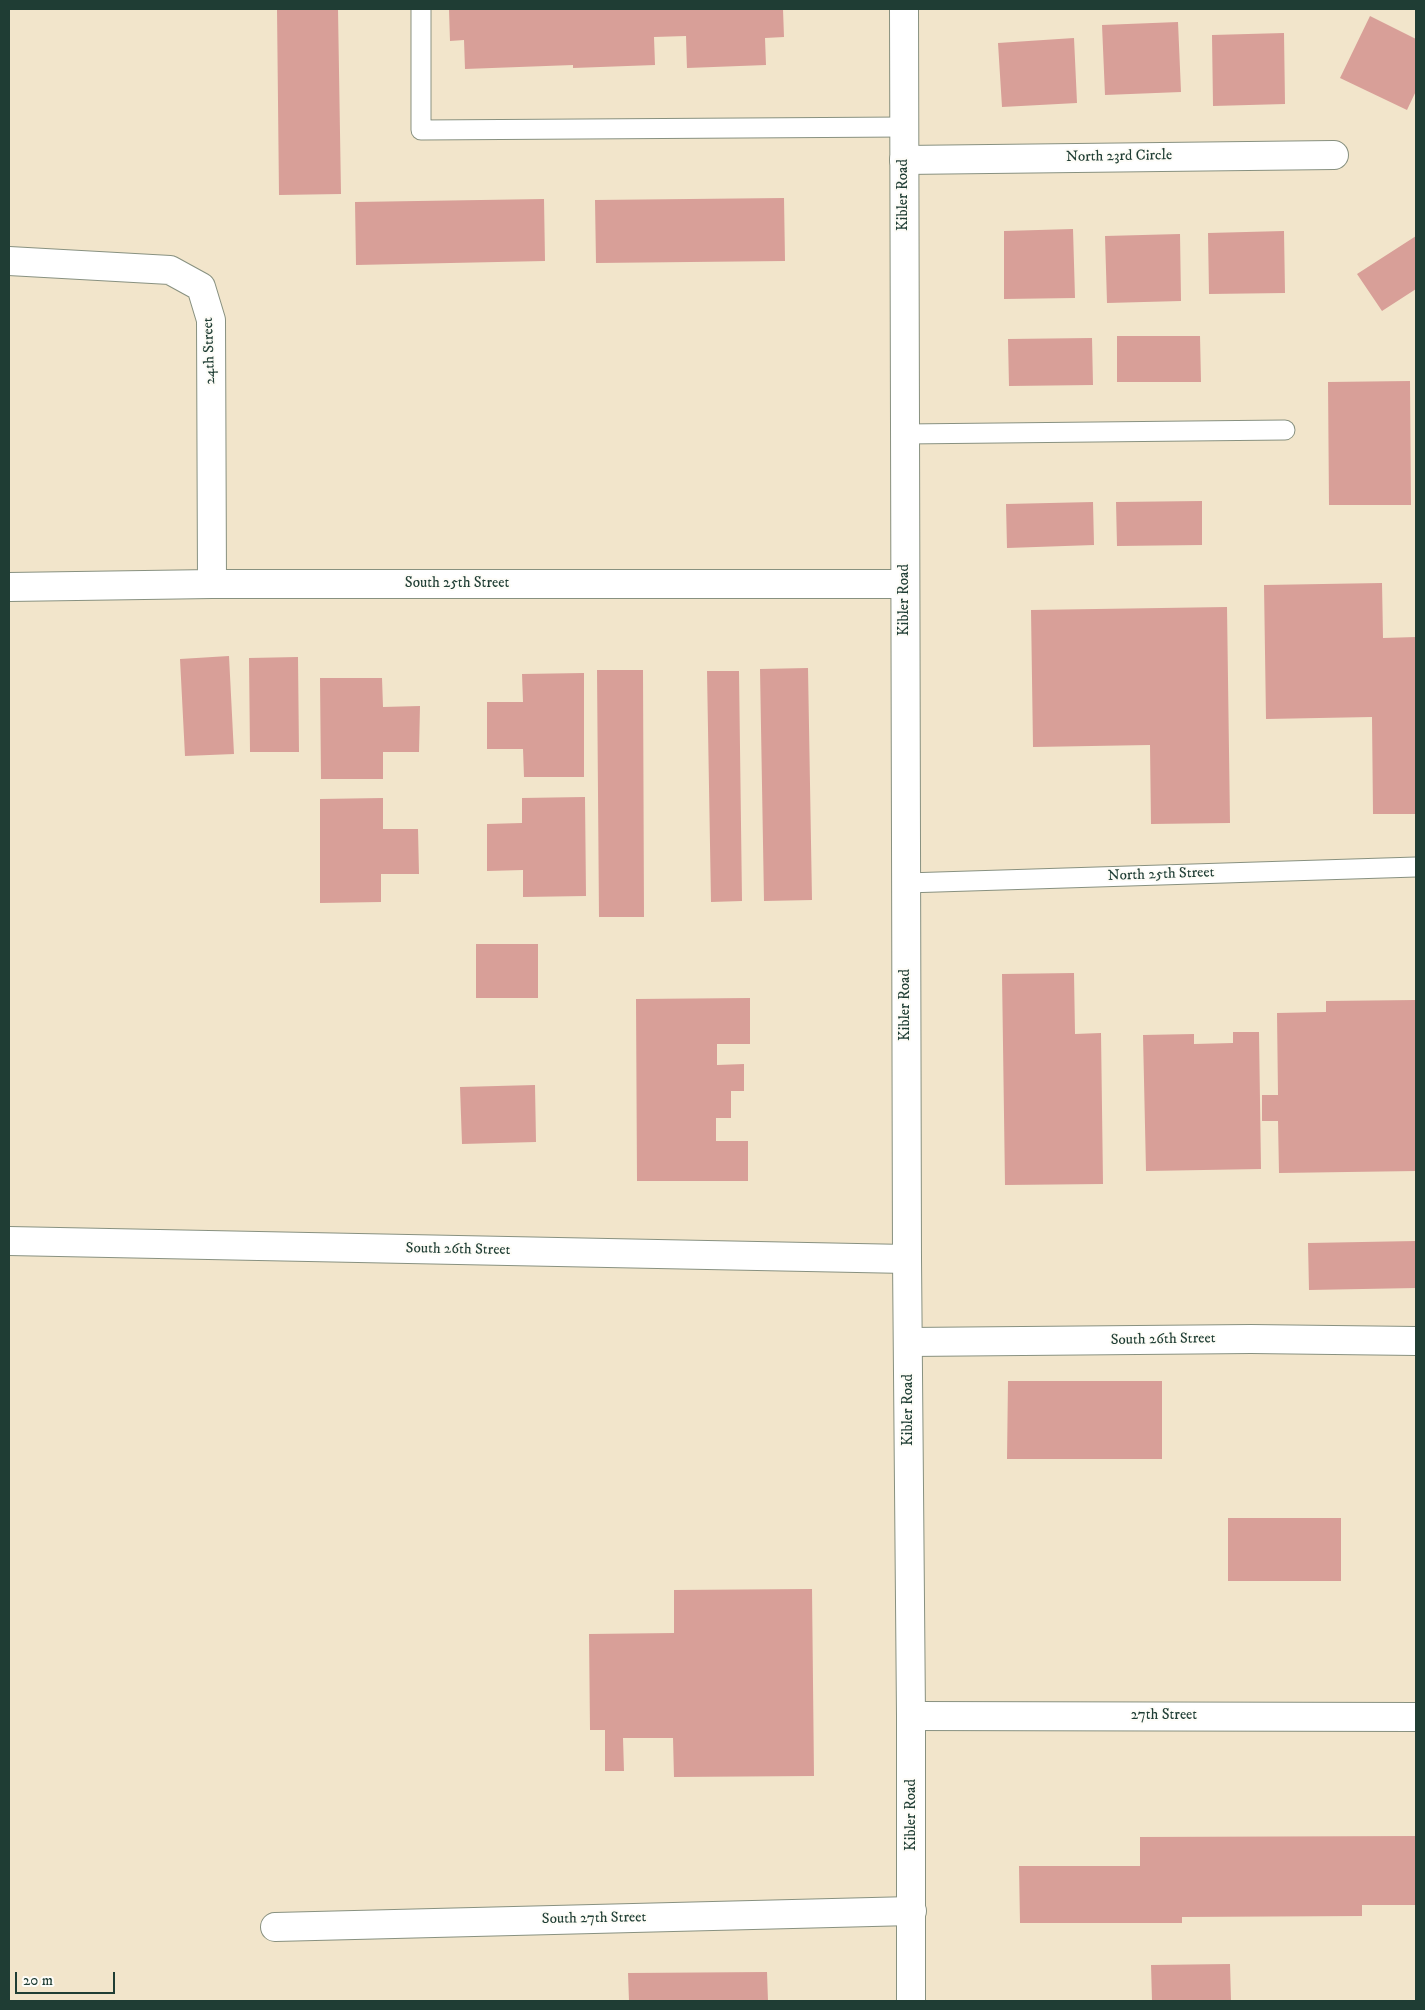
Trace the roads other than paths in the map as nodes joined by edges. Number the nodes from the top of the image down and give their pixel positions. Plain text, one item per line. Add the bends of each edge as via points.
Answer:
1 (421, 9) edge
2 (904, 9) edge
3 (904, 127) junction
4 (1334, 155) dead end
5 (904, 160) junction
6 (9, 261) edge
7 (1285, 430) dead end
8 (905, 434) junction
9 (212, 584) junction
10 (905, 584) junction
11 (9, 587) edge
12 (1416, 867) edge
13 (906, 883) junction
14 (9, 1241) edge
15 (907, 1259) junction
16 (1416, 1341) edge
17 (909, 1342) junction
18 (912, 1716) junction
19 (1416, 1716) edge
20 (912, 1911) junction
21 (275, 1927) dead end
22 (911, 2001) edge

1 - 3 lane via 421,130
2 - 3 street, Kibler Road
3 - 5 street, Kibler Road
4 - 5 street, North 23rd Circle
5 - 8 street, Kibler Road
6 - 9 street, 24th Street via 170,270 201,287 211,320
7 - 8 lane
8 - 10 street, Kibler Road
9 - 10 street, South 25th Street
9 - 11 street, South 25th Street
10 - 13 street, Kibler Road
12 - 13 lane, North 25th Street
13 - 15 street, Kibler Road
14 - 15 street, South 26th Street
15 - 17 street, Kibler Road
16 - 17 street, South 26th Street
17 - 18 street, Kibler Road
18 - 19 street, 27th Street
18 - 20 street, Kibler Road
20 - 21 street, South 27th Street
20 - 22 street, Kibler Road

